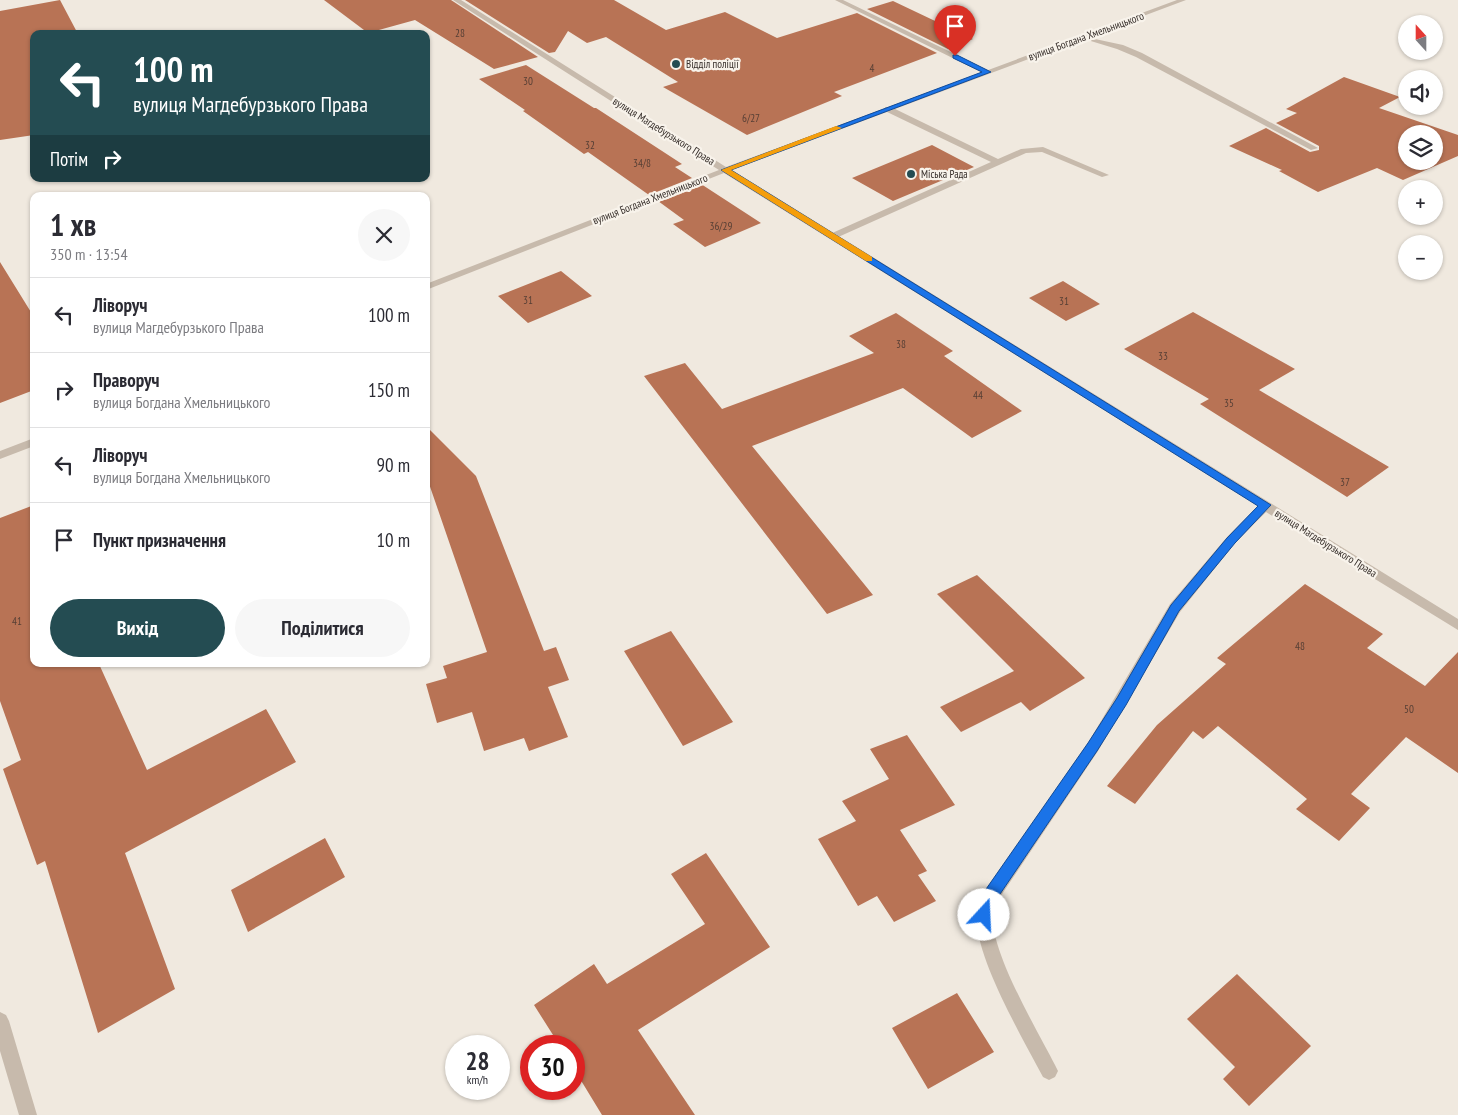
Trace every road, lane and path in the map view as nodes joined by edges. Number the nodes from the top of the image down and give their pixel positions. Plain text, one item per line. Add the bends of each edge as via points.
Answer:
1 (456, 0) edge
2 (838, 0) edge
3 (1184, 0) edge
4 (1083, 37) junction
5 (988, 72) junction
6 (888, 109) junction
7 (1314, 148) dead end
8 (998, 162) junction
9 (725, 170) junction
10 (1104, 175) dead end
11 (832, 236) junction
12 (430, 285) edge
13 (30, 444) edge
14 (0, 455) edge
15 (1266, 505) junction
16 (1458, 625) edge
17 (0, 1021) edge
18 (1049, 1071) dead end
19 (28, 1115) edge

1 - 9 street, вулиця Магдебурзького Права
2 - 5 street
3 - 4 street, вулиця Богдана Хмельницького
4 - 5 street, вулиця Богдана Хмельницького
4 - 7 street via 1139,55
5 - 6 street, вулиця Богдана Хмельницького
6 - 8 street
6 - 9 street, вулиця Богдана Хмельницького
8 - 10 street via 1024,151 1043,149
8 - 11 street
9 - 11 street, вулиця Магдебурзького Права
9 - 12 street, вулиця Богдана Хмельницького
11 - 15 street, вулиця Магдебурзького Права
13 - 14 street
15 - 16 street, вулиця Магдебурзького Права
15 - 18 street via 1231,540 1175,608 1122,702 989,897 984,915 987,936
17 - 19 street

